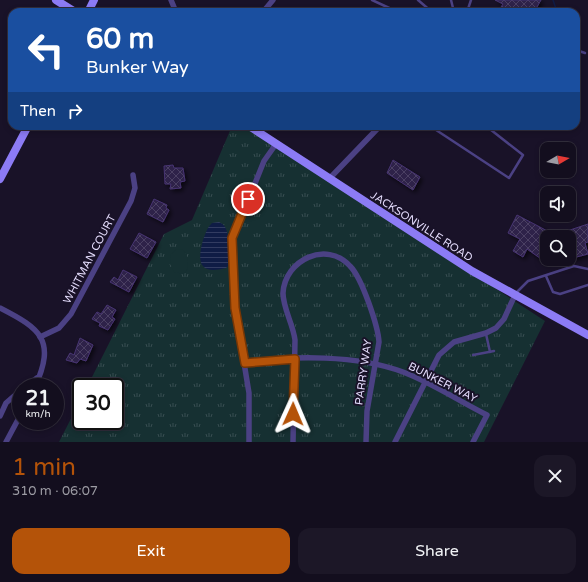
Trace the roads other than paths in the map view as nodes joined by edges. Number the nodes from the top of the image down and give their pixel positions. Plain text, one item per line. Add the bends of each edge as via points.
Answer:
1 (56, 0) edge
2 (273, 0) edge
3 (372, 0) edge
4 (418, 0) edge
5 (69, 8) edge
6 (266, 8) edge
7 (389, 8) edge
8 (427, 8) edge
9 (580, 52) edge
10 (585, 54) dead end
11 (26, 130) edge
12 (254, 130) edge
13 (376, 130) edge
14 (436, 130) edge
15 (491, 130) edge
16 (276, 144) junction
17 (133, 176) dead end
18 (0, 179) edge
19 (329, 179) junction
20 (588, 269) edge
21 (546, 276) junction
22 (588, 285) edge
23 (515, 295) junction
24 (0, 308) edge
25 (486, 333) junction
26 (587, 333) edge
27 (40, 337) junction
28 (494, 351) dead end
29 (490, 352) junction
30 (473, 355) dead end
31 (295, 359) junction
32 (245, 363) junction
33 (375, 365) junction
34 (39, 377) edge
35 (425, 383) junction
36 (12, 398) edge
37 (0, 416) edge
38 (12, 430) edge
39 (6, 442) edge
40 (249, 442) edge
41 (293, 442) edge
42 (366, 442) edge
43 (395, 442) edge
44 (473, 442) edge

1 - 5 main road
2 - 6 street
3 - 7 lane
4 - 8 lane
9 - 10 lane
11 - 18 main road
12 - 16 main road, JACKSONVILLE ROAD
13 - 19 street
14 - 15 lane via 509,178 523,155
16 - 19 main road, JACKSONVILLE ROAD
16 - 32 street via 264,161 232,238 235,308
17 - 27 street, WHITMAN COURT via 135,188 131,201 71,314 59,328
19 - 23 main road, JACKSONVILLE ROAD via 460,264
20 - 21 lane via 574,266
21 - 22 lane via 553,292 560,294
21 - 23 lane via 528,281
23 - 25 street via 504,319 496,328
23 - 26 main road, JACKSONVILLE ROAD
24 - 27 street via 28,323
25 - 29 lane
25 - 35 street via 454,342 446,348 439,355
27 - 34 street via 45,357
28 - 29 lane
29 - 30 lane
31 - 32 street, BUNKER WAY
31 - 33 street, BUNKER WAY via 342,360
31 - 33 street, PARRY WAY via 294,331 285,304 284,286 297,264 307,258 323,254 345,261 357,276 378,332
31 - 41 street, PARRY WAY
32 - 40 street via 249,393
33 - 35 street, BUNKER WAY via 403,372
33 - 42 street, PARRY WAY via 367,411
35 - 43 street
35 - 44 street, BUNKER WAY via 487,415
36 - 37 street via 6,403
38 - 39 street

